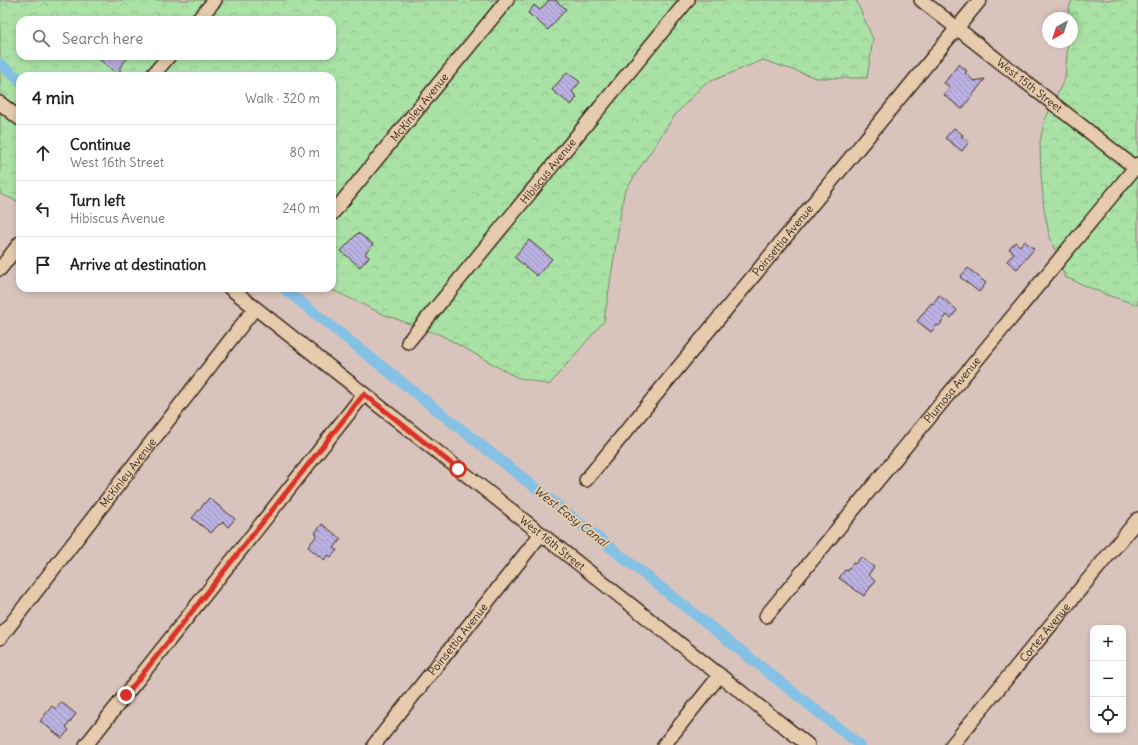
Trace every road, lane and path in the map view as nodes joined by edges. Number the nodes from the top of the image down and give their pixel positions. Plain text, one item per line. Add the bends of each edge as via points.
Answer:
1 (215, 0) edge
2 (507, 0) edge
3 (688, 0) edge
4 (921, 0) edge
5 (980, 0) edge
6 (201, 16) edge
7 (957, 28) junction
8 (166, 60) edge
9 (155, 72) edge
10 (0, 103) edge
11 (16, 116) edge
12 (1137, 167) edge
13 (336, 209) edge
14 (16, 248) edge
15 (0, 269) edge
16 (235, 292) edge
17 (255, 308) junction
18 (408, 342) dead end
19 (364, 394) junction
20 (586, 480) dead end
21 (1138, 519) edge
22 (541, 534) junction
23 (766, 616) dead end
24 (0, 638) edge
25 (720, 675) junction
26 (86, 745) edge
27 (374, 745) edge
28 (664, 745) edge
29 (808, 745) edge
30 (952, 745) edge

1 - 6 street
2 - 13 street, McKinley Avenue
3 - 18 street, Hibiscus Avenue
4 - 7 street, West 15th Street
5 - 7 street, Poinsettia Avenue
7 - 12 street, West 15th Street
7 - 20 street, Poinsettia Avenue
8 - 9 street
10 - 11 street
12 - 23 street, Plumosa Avenue
14 - 15 street
16 - 17 street, West 16th Street
17 - 19 street, West 16th Street
17 - 24 street, McKinley Avenue
19 - 22 street, West 16th Street
19 - 26 street
21 - 30 street, Cortez Avenue
22 - 25 street, West 16th Street
22 - 27 street, Poinsettia Avenue
25 - 28 street
25 - 29 street, West 16th Street

